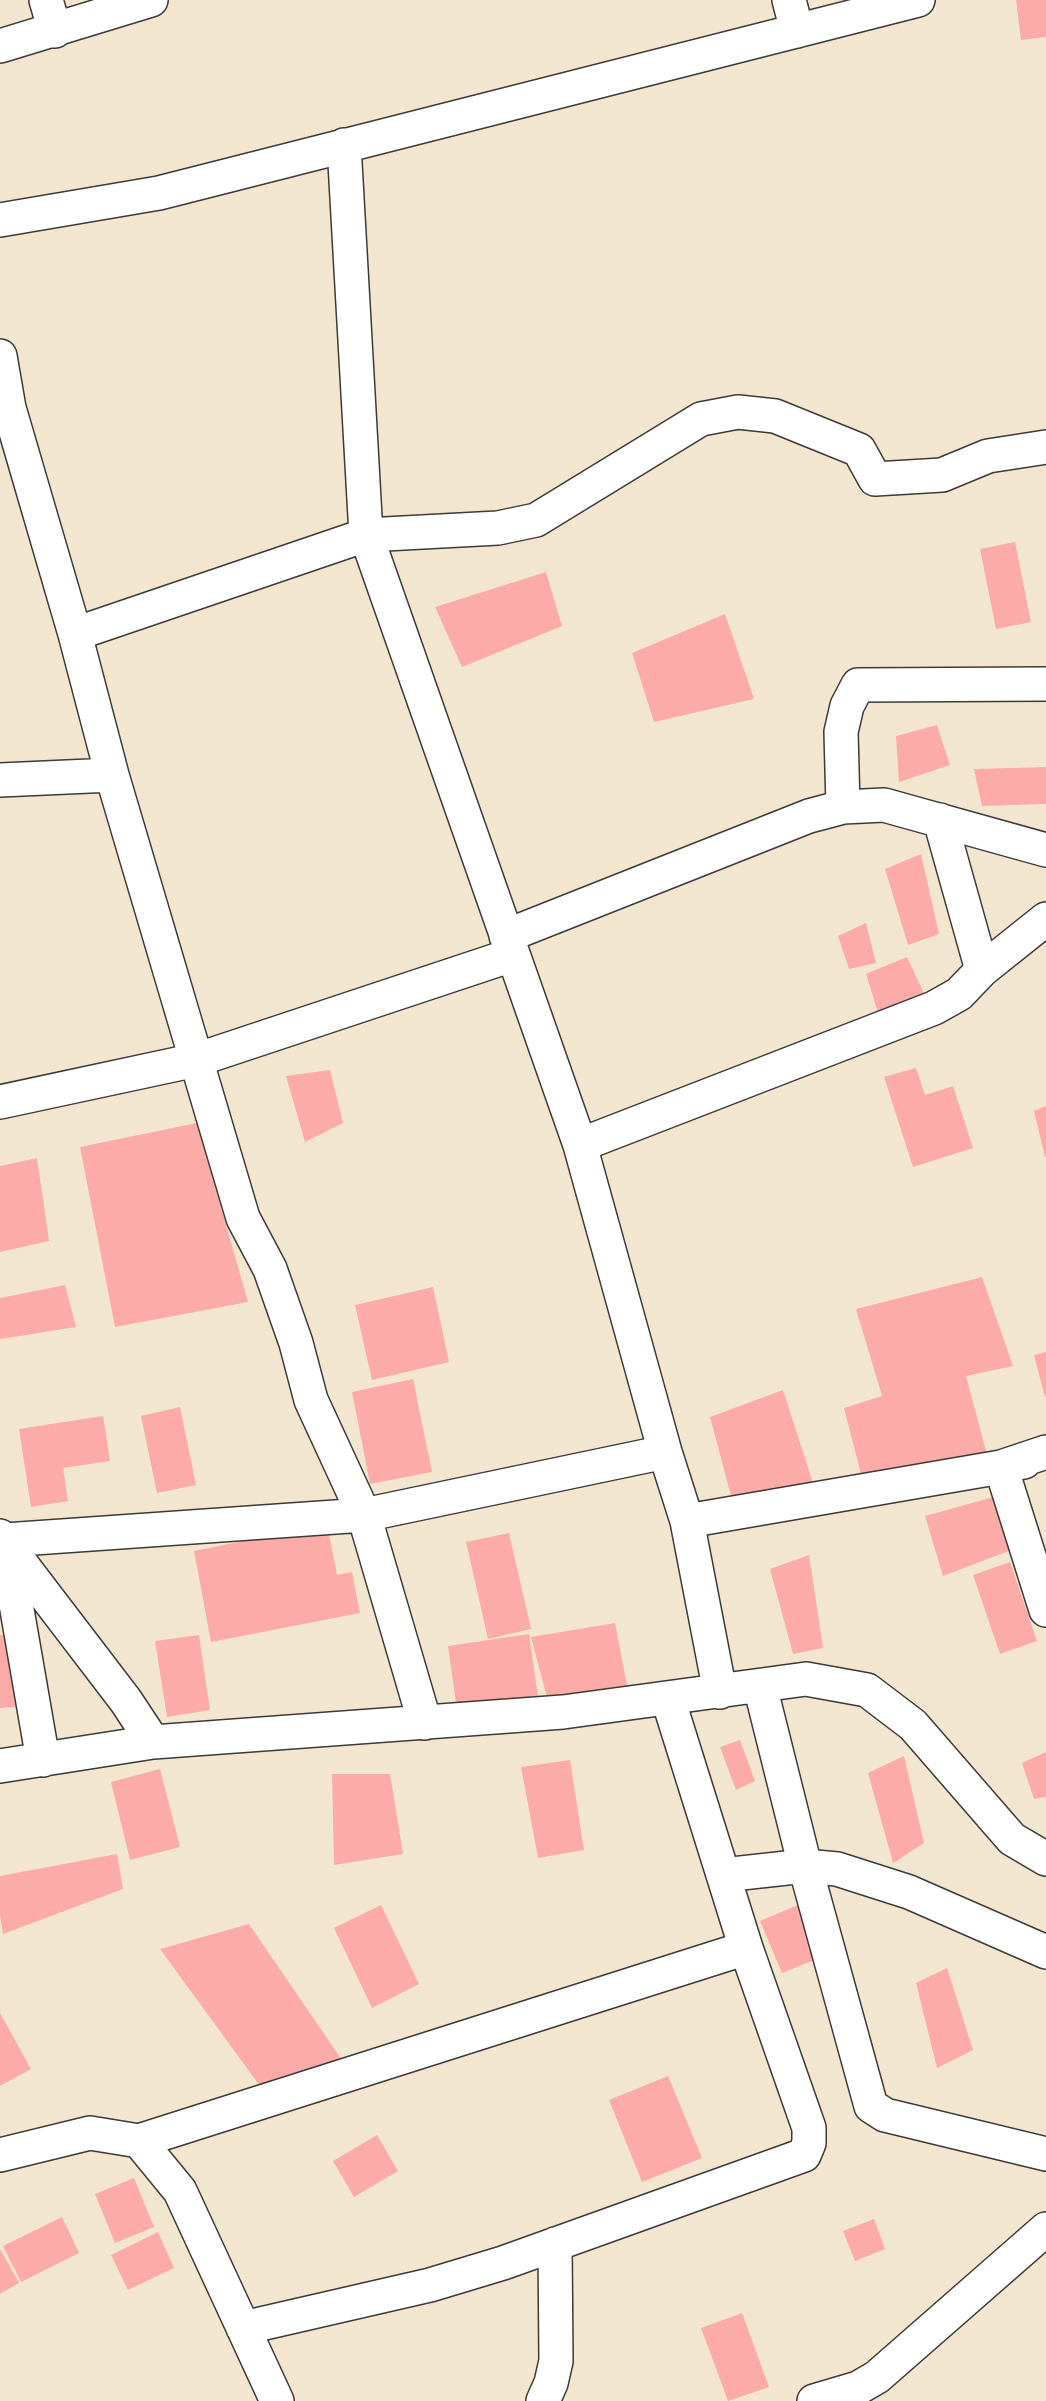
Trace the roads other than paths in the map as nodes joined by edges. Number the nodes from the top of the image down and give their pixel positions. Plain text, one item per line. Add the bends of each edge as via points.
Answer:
1 (46, 0) edge
2 (151, 0) edge
3 (918, 0) edge
4 (793, 15) edge
5 (55, 31) junction
6 (0, 46) edge
7 (344, 145) junction
8 (0, 220) edge
9 (0, 356) edge
10 (1046, 447) edge
11 (366, 535) junction
12 (75, 634) junction
13 (1046, 684) edge
14 (112, 775) junction
15 (0, 780) edge
16 (843, 807) junction
17 (940, 820) junction
18 (1046, 850) edge
19 (1046, 919) edge
20 (509, 946) junction
21 (982, 970) junction
22 (196, 1060) junction
23 (0, 1102) edge
24 (580, 1145) junction
25 (665, 1452) junction
26 (1046, 1452) edge
27 (1046, 1458) edge
28 (1001, 1467) junction
29 (364, 1515) junction
30 (687, 1521) junction
31 (2, 1531) edge
32 (1046, 1610) edge
33 (760, 1686) junction
34 (720, 1692) junction
35 (668, 1699) junction
36 (425, 1723) junction
37 (153, 1742) junction
38 (43, 1760) junction
39 (0, 1766) edge
40 (1046, 1860) edge
41 (805, 1866) junction
42 (723, 1875) junction
43 (746, 1948) junction
44 (1046, 1952) edge
45 (138, 2141) junction
46 (1046, 2154) edge
47 (0, 2155) edge
48 (1046, 2229) edge
49 (555, 2244) junction
50 (243, 2328) junction
51 (277, 2401) edge
52 (543, 2401) edge
53 (814, 2401) edge

1 - 5 street
2 - 5 street
3 - 4 street
4 - 7 street
5 - 6 street
7 - 8 street via 159,193
7 - 11 street
9 - 12 street via 9,408
10 - 11 street via 987,456 942,475 875,479 859,450 775,416 738,412 700,419 536,520 498,528
11 - 12 street
11 - 20 street
12 - 14 street
13 - 16 street via 858,685 847,706 841,732
14 - 15 street
14 - 22 street
16 - 17 street via 884,805
16 - 20 street via 809,816
17 - 18 street
17 - 21 street
19 - 21 street
20 - 22 street
20 - 24 street
21 - 24 street via 959,994 934,1008
22 - 23 street
22 - 29 street via 243,1218 270,1269 311,1400
24 - 25 street
25 - 29 street
25 - 30 street
26 - 28 street
27 - 28 street
28 - 30 street
28 - 32 street
29 - 31 street
29 - 36 street
30 - 34 street
31 - 37 street
31 - 38 street
33 - 34 street
33 - 40 street via 806,1679 867,1690 913,1725 1012,1839
33 - 41 street
34 - 35 street
35 - 36 street via 563,1713
35 - 42 street
36 - 37 street
37 - 38 street
38 - 39 street
41 - 42 street
41 - 44 street via 837,1869 909,1892
41 - 46 street via 871,2106 885,2115
42 - 43 street
43 - 45 street
43 - 49 street via 809,2128 804,2155
45 - 47 street via 90,2133
45 - 50 street via 180,2191
48 - 53 street via 878,2377 858,2388
49 - 50 street via 430,2285
49 - 52 street via 556,2361
50 - 51 street

